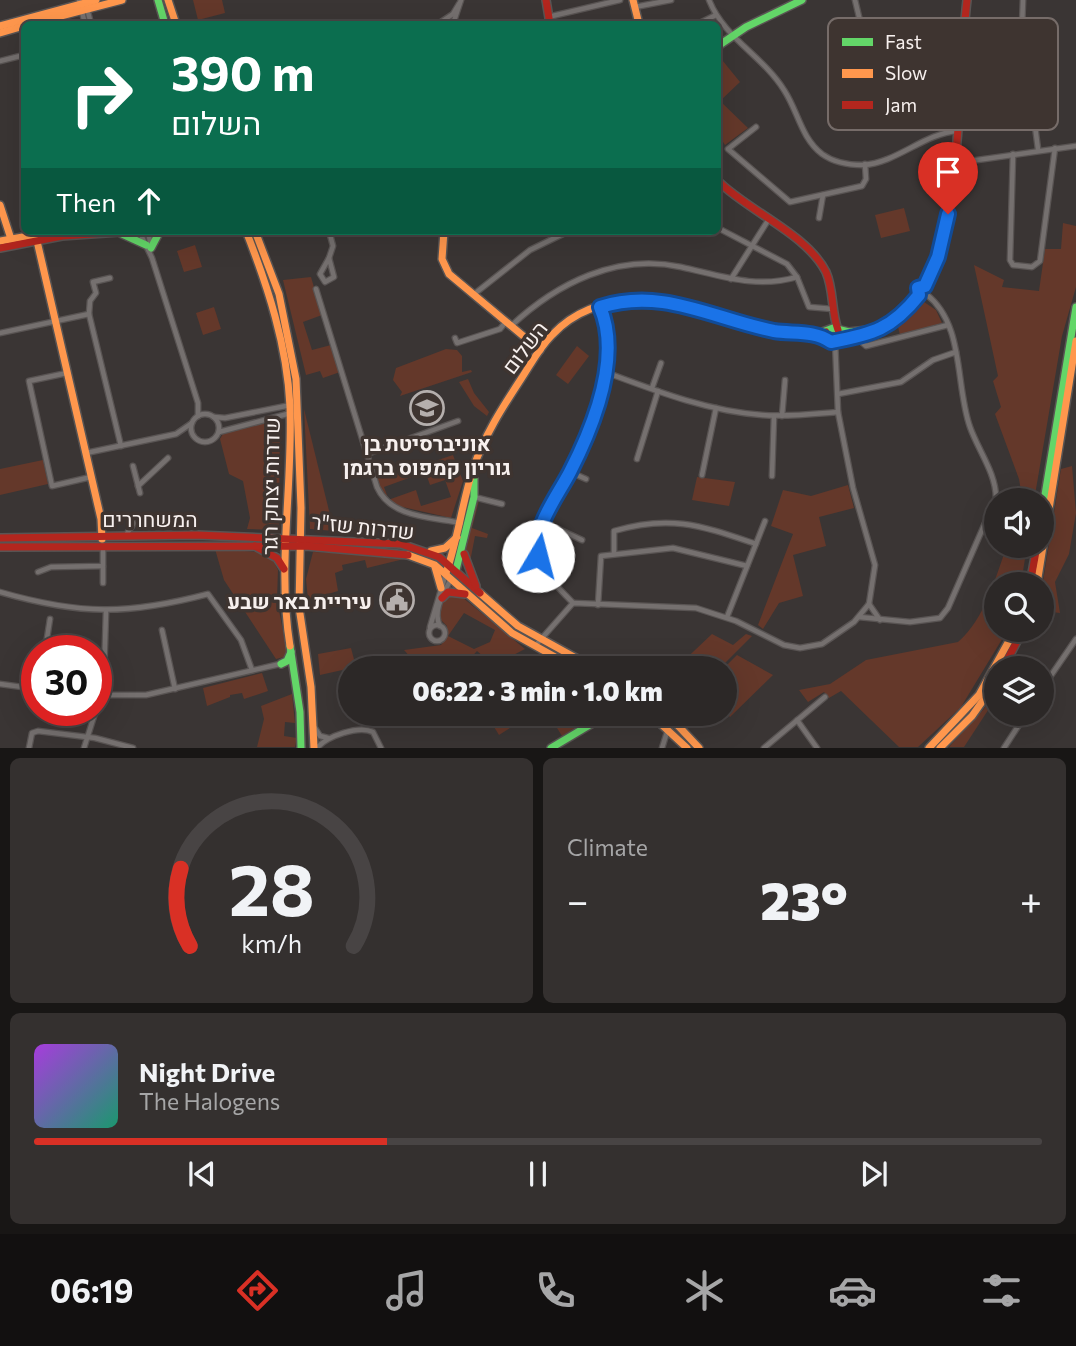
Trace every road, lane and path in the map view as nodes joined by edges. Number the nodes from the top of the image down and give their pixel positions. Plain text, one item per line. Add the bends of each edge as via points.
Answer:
1 (71, 0) edge
2 (96, 0) edge
3 (122, 0) edge
4 (158, 0) edge
5 (168, 0) edge
6 (546, 0) edge
7 (620, 0) edge
8 (671, 0) edge
9 (716, 0) edge
10 (802, 0) edge
11 (855, 0) edge
12 (967, 0) edge
13 (1023, 0) edge
14 (710, 1) edge
15 (460, 2) edge
16 (83, 4) edge
17 (634, 4) edge
18 (62, 9) junction
19 (716, 15) junction
20 (446, 18) junction
21 (859, 18) edge
22 (966, 18) edge
23 (1022, 18) edge
24 (38, 21) edge
25 (91, 21) edge
26 (164, 21) edge
27 (175, 21) edge
28 (442, 21) edge
29 (450, 21) edge
30 (454, 21) edge
31 (549, 21) edge
32 (638, 21) edge
33 (704, 21) edge
34 (721, 21) edge
35 (721, 22) edge
36 (0, 26) edge
37 (21, 27) edge
38 (0, 33) edge
39 (732, 36) junction
40 (721, 44) edge
41 (21, 56) edge
42 (0, 61) edge
43 (756, 127) dead end
44 (1036, 130) edge
45 (958, 131) joint
46 (1076, 146) edge
47 (1055, 148) junction
48 (1038, 149) junction
49 (1013, 153) junction
50 (956, 163) junction
51 (865, 164) junction
52 (721, 184) edge
53 (823, 195) junction
54 (0, 205) edge
55 (819, 218) dead end
56 (767, 222) junction
57 (721, 229) edge
58 (78, 235) edge
59 (121, 235) edge
60 (140, 235) edge
61 (148, 235) edge
62 (157, 235) edge
63 (247, 235) edge
64 (256, 235) edge
65 (330, 235) edge
66 (443, 235) edge
67 (561, 235) edge
68 (39, 238) junction
69 (7, 241) edge
70 (754, 244) junction
71 (148, 247) junction
72 (0, 248) edge
73 (329, 258) junction
74 (797, 277) junction
75 (110, 278) dead end
76 (731, 279) junction
77 (316, 289) dead end
78 (923, 291) junction
79 (472, 296) junction
80 (600, 307) junction
81 (1076, 307) edge
82 (833, 313) junction
83 (89, 314) junction
84 (902, 316) junction
85 (54, 320) junction
86 (508, 325) junction
87 (948, 326) junction
88 (0, 333) edge
89 (833, 335) junction
90 (854, 335) junction
91 (455, 338) dead end
92 (1076, 341) edge
93 (540, 350) junction
94 (956, 352) junction
95 (661, 363) dead end
96 (605, 372) junction
97 (66, 373) junction
98 (785, 380) dead end
99 (652, 388) junction
100 (658, 391) junction
101 (838, 394) junction
102 (198, 402) junction
103 (290, 405) junction
104 (716, 408) junction
105 (299, 409) junction
106 (838, 412) junction
107 (290, 414) junction
108 (198, 416) junction
109 (212, 416) junction
110 (774, 416) junction
111 (782, 416) junction
112 (458, 421) dead end
113 (192, 423) junction
114 (218, 433) junction
115 (176, 434) junction
116 (196, 438) junction
117 (121, 446) junction
118 (86, 453) junction
119 (367, 454) junction
120 (168, 458) dead end
121 (637, 459) dead end
122 (134, 466) dead end
123 (474, 469) junction
124 (569, 472) junction
125 (702, 475) dead end
126 (772, 476) dead end
127 (91, 477) junction
128 (586, 479) dead end
129 (138, 486) junction
130 (1046, 488) edge
131 (140, 493) dead end
132 (474, 497) junction
133 (502, 504) dead end
134 (765, 521) dead end
135 (543, 522) junction
136 (134, 523) dead end
137 (462, 523) junction
138 (460, 532) junction
139 (102, 535) junction
140 (126, 535) junction
141 (287, 537) junction
142 (0, 538) edge
143 (582, 540) dead end
144 (300, 541) junction
145 (103, 544) junction
146 (756, 544) junction
147 (255, 546) junction
148 (286, 546) junction
149 (0, 547) edge
150 (463, 548) junction
151 (425, 551) junction
152 (614, 554) junction
153 (425, 560) junction
154 (103, 566) junction
155 (453, 566) junction
156 (747, 566) junction
157 (285, 571) junction
158 (38, 572) dead end
159 (1039, 572) edge
160 (449, 575) junction
161 (103, 583) dead end
162 (441, 588) junction
163 (0, 592) edge
164 (474, 594) junction
165 (442, 598) junction
166 (573, 603) junction
167 (869, 604) junction
168 (598, 605) junction
169 (106, 612) junction
170 (727, 617) junction
171 (858, 617) junction
172 (50, 619) dead end
173 (880, 620) junction
174 (430, 627) junction
175 (441, 627) junction
176 (162, 630) dead end
177 (48, 635) edge
178 (104, 635) edge
179 (1076, 639) edge
180 (540, 641) junction
181 (1008, 642) edge
182 (534, 648) junction
183 (291, 650) junction
184 (550, 656) edge
185 (570, 656) edge
186 (281, 663) junction
187 (295, 668) junction
188 (252, 670) junction
189 (1054, 671) edge
190 (0, 684) edge
191 (21, 687) edge
192 (176, 689) junction
193 (112, 695) edge
194 (825, 697) dead end
195 (984, 699) edge
196 (797, 720) junction
197 (91, 726) edge
198 (587, 726) edge
199 (594, 726) edge
200 (667, 726) joint
201 (679, 726) edge
202 (1018, 726) edge
203 (314, 728) junction
204 (87, 738) junction
205 (329, 738) junction
206 (667, 738) junction
207 (678, 738) junction
208 (29, 747) edge
209 (83, 747) edge
210 (133, 747) edge
211 (301, 747) edge
212 (316, 747) edge
213 (381, 747) edge
214 (551, 747) edge
215 (559, 747) edge
216 (662, 747) edge
217 (687, 747) edge
218 (699, 747) edge
219 (764, 747) edge
220 (817, 747) edge
221 (929, 747) edge
222 (940, 747) edge
223 (1004, 747) edge

1 - 18 main road
2 - 16 main road
3 - 16 main road
4 - 26 main road
5 - 27 main road
6 - 31 main road
7 - 31 street
8 - 17 street
9 - 14 street
10 - 39 main road
11 - 21 street
12 - 22 main road, השלום
13 - 23 street
14 - 19 street
15 - 20 street
15 - 30 street
16 - 18 main road
16 - 24 main road
16 - 25 street
17 - 32 main road
18 - 36 main road
19 - 33 street
19 - 34 street
20 - 28 street
20 - 29 street
35 - 39 street
37 - 38 main road
39 - 40 main road
39 - 51 street via 778,81 816,149 840,162
41 - 42 street
43 - 53 street via 728,149 790,202
44 - 48 street
45 - 50 main road, השלום
45 - 51 street
46 - 47 street
47 - 48 street
47 - 49 street via 1040,261 1032,267 1013,265 1010,260
48 - 49 street
49 - 50 street
50 - 78 main road, השלום via 941,245
51 - 53 street via 862,186
52 - 56 main road
53 - 55 street
54 - 69 main road
56 - 70 street
56 - 82 main road via 799,243 822,266 830,284
57 - 70 street
58 - 68 main road
59 - 71 main road
60 - 71 street
61 - 71 street
62 - 71 main road
63 - 103 main road, שדרות יצחק רגר via 277,315
64 - 105 main road, שדרות יצחק רגר via 281,301
65 - 73 street
66 - 79 main road via 445,268
67 - 79 street via 530,250
68 - 69 main road
68 - 85 main road
69 - 72 main road
70 - 74 street via 780,258
70 - 76 street
71 - 102 street
73 - 73 street via 320,274 325,282 334,277
74 - 76 street via 769,284
74 - 82 street via 809,307
75 - 83 street via 93,282 96,293
76 - 86 street via 667,264 618,266 561,287
77 - 119 street
78 - 84 main road, השלום
78 - 87 street via 942,310
79 - 86 main road
80 - 89 main road, השלום via 666,301 771,330
80 - 93 main road, השלום via 566,322
80 - 96 street via 606,327
81 - 130 main road
82 - 89 main road
83 - 85 street
83 - 117 street
84 - 89 main road, השלום via 876,327
84 - 90 main road, השלום via 886,328
85 - 88 street
85 - 97 main road
86 - 91 street via 457,343
86 - 93 main road
87 - 90 street via 866,346
87 - 94 street
89 - 90 main road, השלום
89 - 101 street
92 - 159 main road
93 - 123 main road, השלום via 498,415
94 - 101 street via 933,360 904,381
94 - 173 street via 973,435 996,498 940,618
95 - 99 street
96 - 99 street
96 - 124 street via 585,440
97 - 118 main road
97 - 127 street via 29,381 52,486
98 - 111 street
99 - 100 street
100 - 104 street
100 - 121 street
101 - 106 street
102 - 108 street
102 - 109 street
103 - 105 street
103 - 107 main road, שדרות יצחק רגר
103 - 109 street via 225,418
104 - 110 street
104 - 125 street
105 - 107 street
105 - 144 main road, שדרות יצחק רגר
106 - 111 street
106 - 167 street via 875,565
107 - 114 street
107 - 141 main road, שדרות יצחק רגר
108 - 109 street
108 - 113 street
109 - 114 street
110 - 111 street
110 - 126 street
112 - 119 street
113 - 115 street
113 - 116 street
114 - 116 street via 209,441
115 - 116 street
115 - 117 street
117 - 118 street
118 - 127 main road
119 - 137 street via 380,494 392,507
120 - 129 street
122 - 129 street
123 - 132 main road, השלום
123 - 137 main road, השלום
124 - 128 street
124 - 135 street
127 - 139 main road
129 - 131 street
132 - 133 street
132 - 150 main road, השלום
134 - 146 street
135 - 143 street
135 - 166 street via 538,556
136 - 140 street
137 - 138 main road, השלום
138 - 151 main road via 445,548
138 - 155 main road, השלום
139 - 140 main road, המשחררים
139 - 142 main road, המשחררים
139 - 145 main road
140 - 141 main road, המשחררים
141 - 144 main road, המשחררים
141 - 148 main road, שדרות יצחק רגר
144 - 148 main road, המשחררים
144 - 151 main road, שדרות שז"ר via 386,541
144 - 153 main road, שדרות שז"ר via 385,550
144 - 203 main road, שדרות יצחק רגר via 299,607
145 - 147 main road, המשחררים
145 - 149 main road, המשחררים
145 - 154 street
146 - 152 street via 690,522 667,522 614,531
146 - 156 street
147 - 148 main road, המשחררים
147 - 157 main road via 276,558
148 - 157 main road, שדרות יצחק רגר
150 - 155 main road, השלום
150 - 164 main road
151 - 155 main road, שדרות שז"ר
152 - 156 street via 682,549
152 - 168 street via 600,559
153 - 160 main road, שדרות שז"ר
153 - 162 main road via 436,568
154 - 158 street via 51,567
154 - 161 street
155 - 160 main road, השלום
155 - 164 main road, שדרות שז"ר
156 - 170 street
157 - 183 main road, שדרות יצחק רגר
160 - 162 street
160 - 164 main road, שדרות שז"ר
160 - 165 street
162 - 174 street
163 - 169 street via 52,606
164 - 165 main road via 448,592
164 - 180 main road, שדרות שז"ר
164 - 182 main road, שדרות שז"ר via 501,625
165 - 175 street via 437,619
166 - 168 street
166 - 180 street
167 - 171 street
167 - 173 street
168 - 170 street via 677,605
169 - 178 street
169 - 188 street via 160,607 208,594 241,640
170 - 171 street via 800,648 827,642
171 - 173 street
172 - 177 street
174 - 175 street
174 - 175 street via 427,634 436,640 445,637 446,630
176 - 192 street
179 - 189 street
180 - 182 street
180 - 185 main road, שדרות שז"ר
181 - 221 main road via 979,695
182 - 184 main road, שדרות שז"ר
183 - 186 main road via 287,661
183 - 187 main road, שדרות יצחק רגר
186 - 187 main road
186 - 188 street
187 - 211 main road, שדרות יצחק רגר
188 - 192 street
190 - 191 street
192 - 193 street
194 - 196 street
195 - 222 main road
196 - 219 street
196 - 220 street
197 - 204 street
198 - 214 main road
199 - 215 main road
200 - 206 street
200 - 207 main road
201 - 218 main road
202 - 223 street
203 - 205 street
203 - 212 main road, שדרות יצחק רגר
204 - 208 street via 38,731 32,733
204 - 209 street
204 - 210 street
205 - 212 street
205 - 213 street via 369,730
206 - 207 street
206 - 216 street
207 - 217 main road

